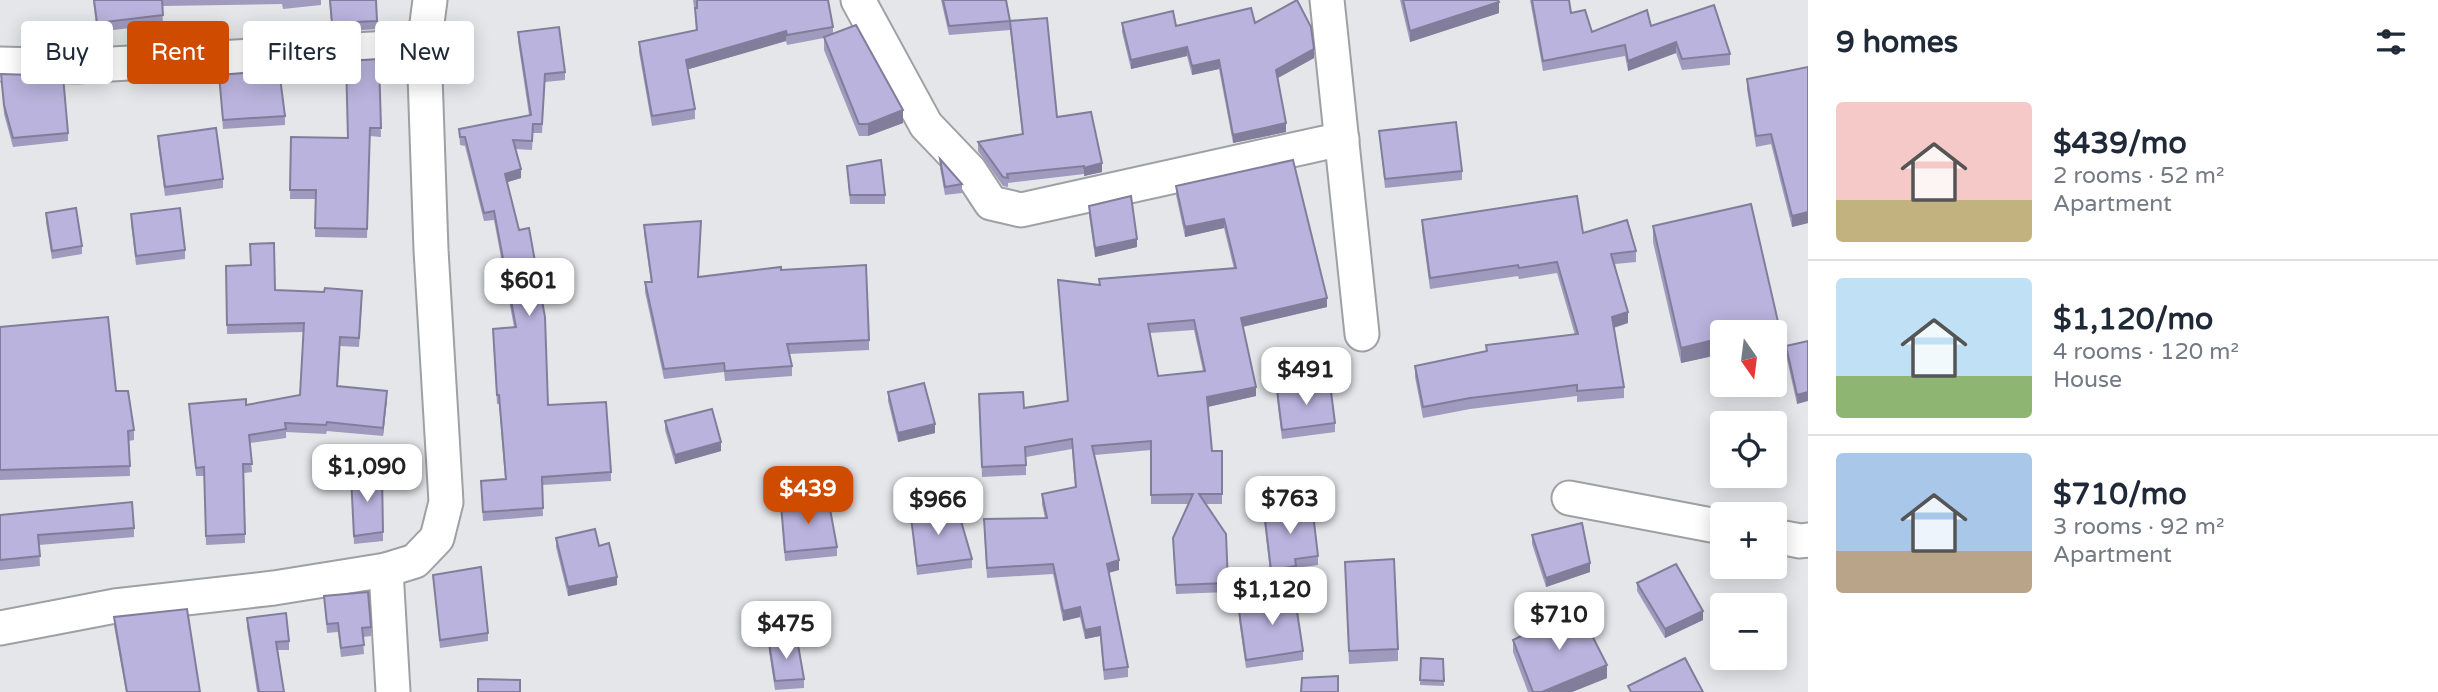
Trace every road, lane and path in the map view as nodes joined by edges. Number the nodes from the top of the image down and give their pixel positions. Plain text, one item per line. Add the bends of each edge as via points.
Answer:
1 (430, 0) edge
2 (859, 0) edge
3 (1328, 0) edge
4 (427, 21) edge
5 (375, 49) edge
6 (0, 64) edge
7 (425, 84) edge
8 (1342, 139) junction
9 (1362, 334) dead end
10 (1569, 498) dead end
11 (1710, 525) edge
12 (1787, 538) edge
13 (1808, 540) edge
14 (386, 570) junction
15 (0, 628) edge
16 (393, 692) edge

1 - 4 street
2 - 8 street via 926,125 970,172 991,203 1021,210
3 - 8 street
5 - 6 street via 77,66
7 - 14 street via 446,502 437,538 415,561
8 - 9 street
10 - 11 street
12 - 13 street
14 - 15 street via 115,606
14 - 16 street

